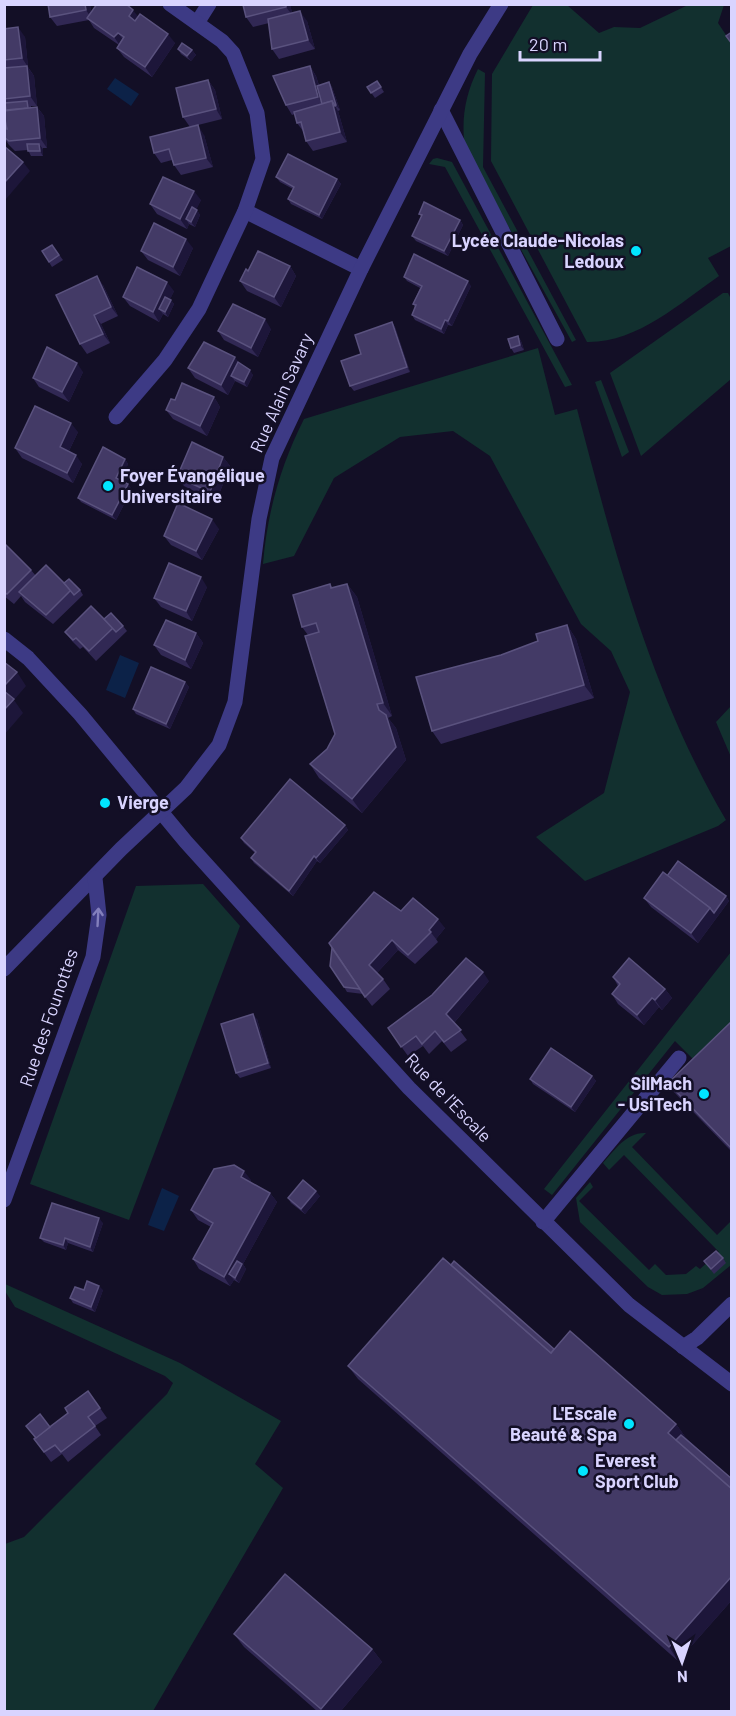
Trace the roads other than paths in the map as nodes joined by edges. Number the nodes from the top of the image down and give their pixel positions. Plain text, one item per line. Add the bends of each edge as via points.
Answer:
1 (170, 4) edge
2 (209, 4) edge
3 (501, 4) edge
4 (197, 23) junction
5 (441, 110) junction
6 (245, 211) junction
7 (361, 269) junction
8 (556, 339) dead end
9 (116, 417) dead end
10 (4, 639) edge
11 (162, 812) junction
12 (95, 878) junction
13 (4, 969) edge
14 (679, 1058) dead end
15 (4, 1200) edge
16 (543, 1222) junction
17 (732, 1304) edge
18 (682, 1347) junction
19 (732, 1384) edge

1 - 4 street
2 - 4 street
3 - 5 street, Rue Alain Savary
4 - 6 street via 233,53 257,112 263,159
5 - 7 street, Rue Alain Savary
5 - 8 street
6 - 7 street
6 - 9 street via 199,309
7 - 11 street, Rue Alain Savary via 272,458 259,519 235,702 228,724 219,745
10 - 11 street via 28,658 80,714
11 - 12 street, Rue des Founottes
11 - 16 street, Rue de l'Escale via 409,1088
12 - 13 street, Rue des Founottes
15 -> 12 street, Rue des Founottes via 93,957 99,915
14 - 16 street
16 - 18 street, Rue de l'Escale via 629,1305
17 - 18 street
18 - 19 street, Rue de l'Escale

